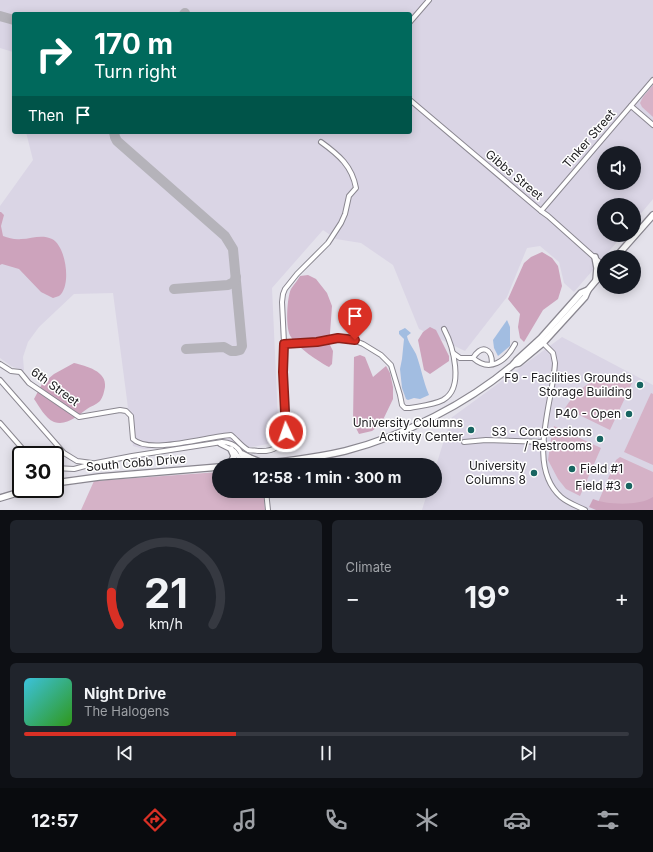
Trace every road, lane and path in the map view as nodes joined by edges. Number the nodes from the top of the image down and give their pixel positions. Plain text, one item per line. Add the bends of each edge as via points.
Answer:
1 (429, 0) edge
2 (412, 20) edge
3 (653, 80) edge
4 (412, 102) edge
5 (631, 106) junction
6 (653, 125) edge
7 (321, 142) dead end
8 (541, 211) junction
9 (653, 215) edge
10 (623, 250) edge
11 (595, 257) joint
12 (596, 280) joint
13 (588, 290) junction
14 (444, 329) dead end
15 (550, 336) junction
16 (542, 340) junction
17 (284, 344) junction
18 (515, 344) dead end
19 (550, 350) junction
20 (452, 353) junction
21 (473, 358) junction
22 (0, 364) edge
23 (492, 364) junction
24 (0, 380) edge
25 (0, 423) edge
26 (464, 442) dead end
27 (544, 442) junction
28 (218, 443) junction
29 (20, 446) edge
30 (231, 448) junction
31 (242, 454) junction
32 (233, 458) edge
33 (240, 458) edge
34 (243, 458) edge
35 (250, 458) edge
36 (308, 458) edge
37 (96, 463) junction
38 (64, 468) edge
39 (212, 468) edge
40 (64, 482) edge
41 (12, 494) edge
42 (0, 498) edge
43 (267, 498) edge
44 (268, 510) edge
45 (585, 510) edge

1 - 2 street
3 - 5 street, Tinker Street
4 - 8 street, Gibbs Street
5 - 6 street
5 - 8 street, Tinker Street
7 - 17 street via 342,158 351,170 356,188 349,196 341,223 328,243 285,288 282,302
8 - 11 street, Gibbs Street
9 - 10 main road
11 - 12 main road
12 - 13 main road
13 - 15 main road via 585,297
13 - 16 main road via 581,293
14 - 20 street via 450,339
15 - 16 main road
15 - 19 street
16 - 19 street
16 - 36 main road via 484,387 451,407 405,429 346,450
17 - 20 street via 338,338 351,339 363,344 391,364 405,408 438,402 449,394 456,377
17 - 22 street, 6th Street via 286,432 283,440 272,450 263,451 247,450 231,435 171,445 137,443 132,439 132,416 126,411 79,417 28,383 20,372 11,372
18 - 23 street via 502,362
19 - 27 street via 555,366
20 - 21 street via 460,358
21 - 23 street via 484,364
21 - 23 street via 479,352 488,350
24 - 37 street via 64,453 77,461
25 - 29 street
26 - 27 street
27 - 45 street via 544,470 550,484 563,499
28 - 30 street
28 - 31 street via 232,445
28 - 37 street
30 - 32 main road
30 - 33 street
31 - 34 street
31 - 35 main road
37 - 38 street via 74,469
39 - 40 main road, South Cobb Drive
41 - 42 main road
43 - 44 street

